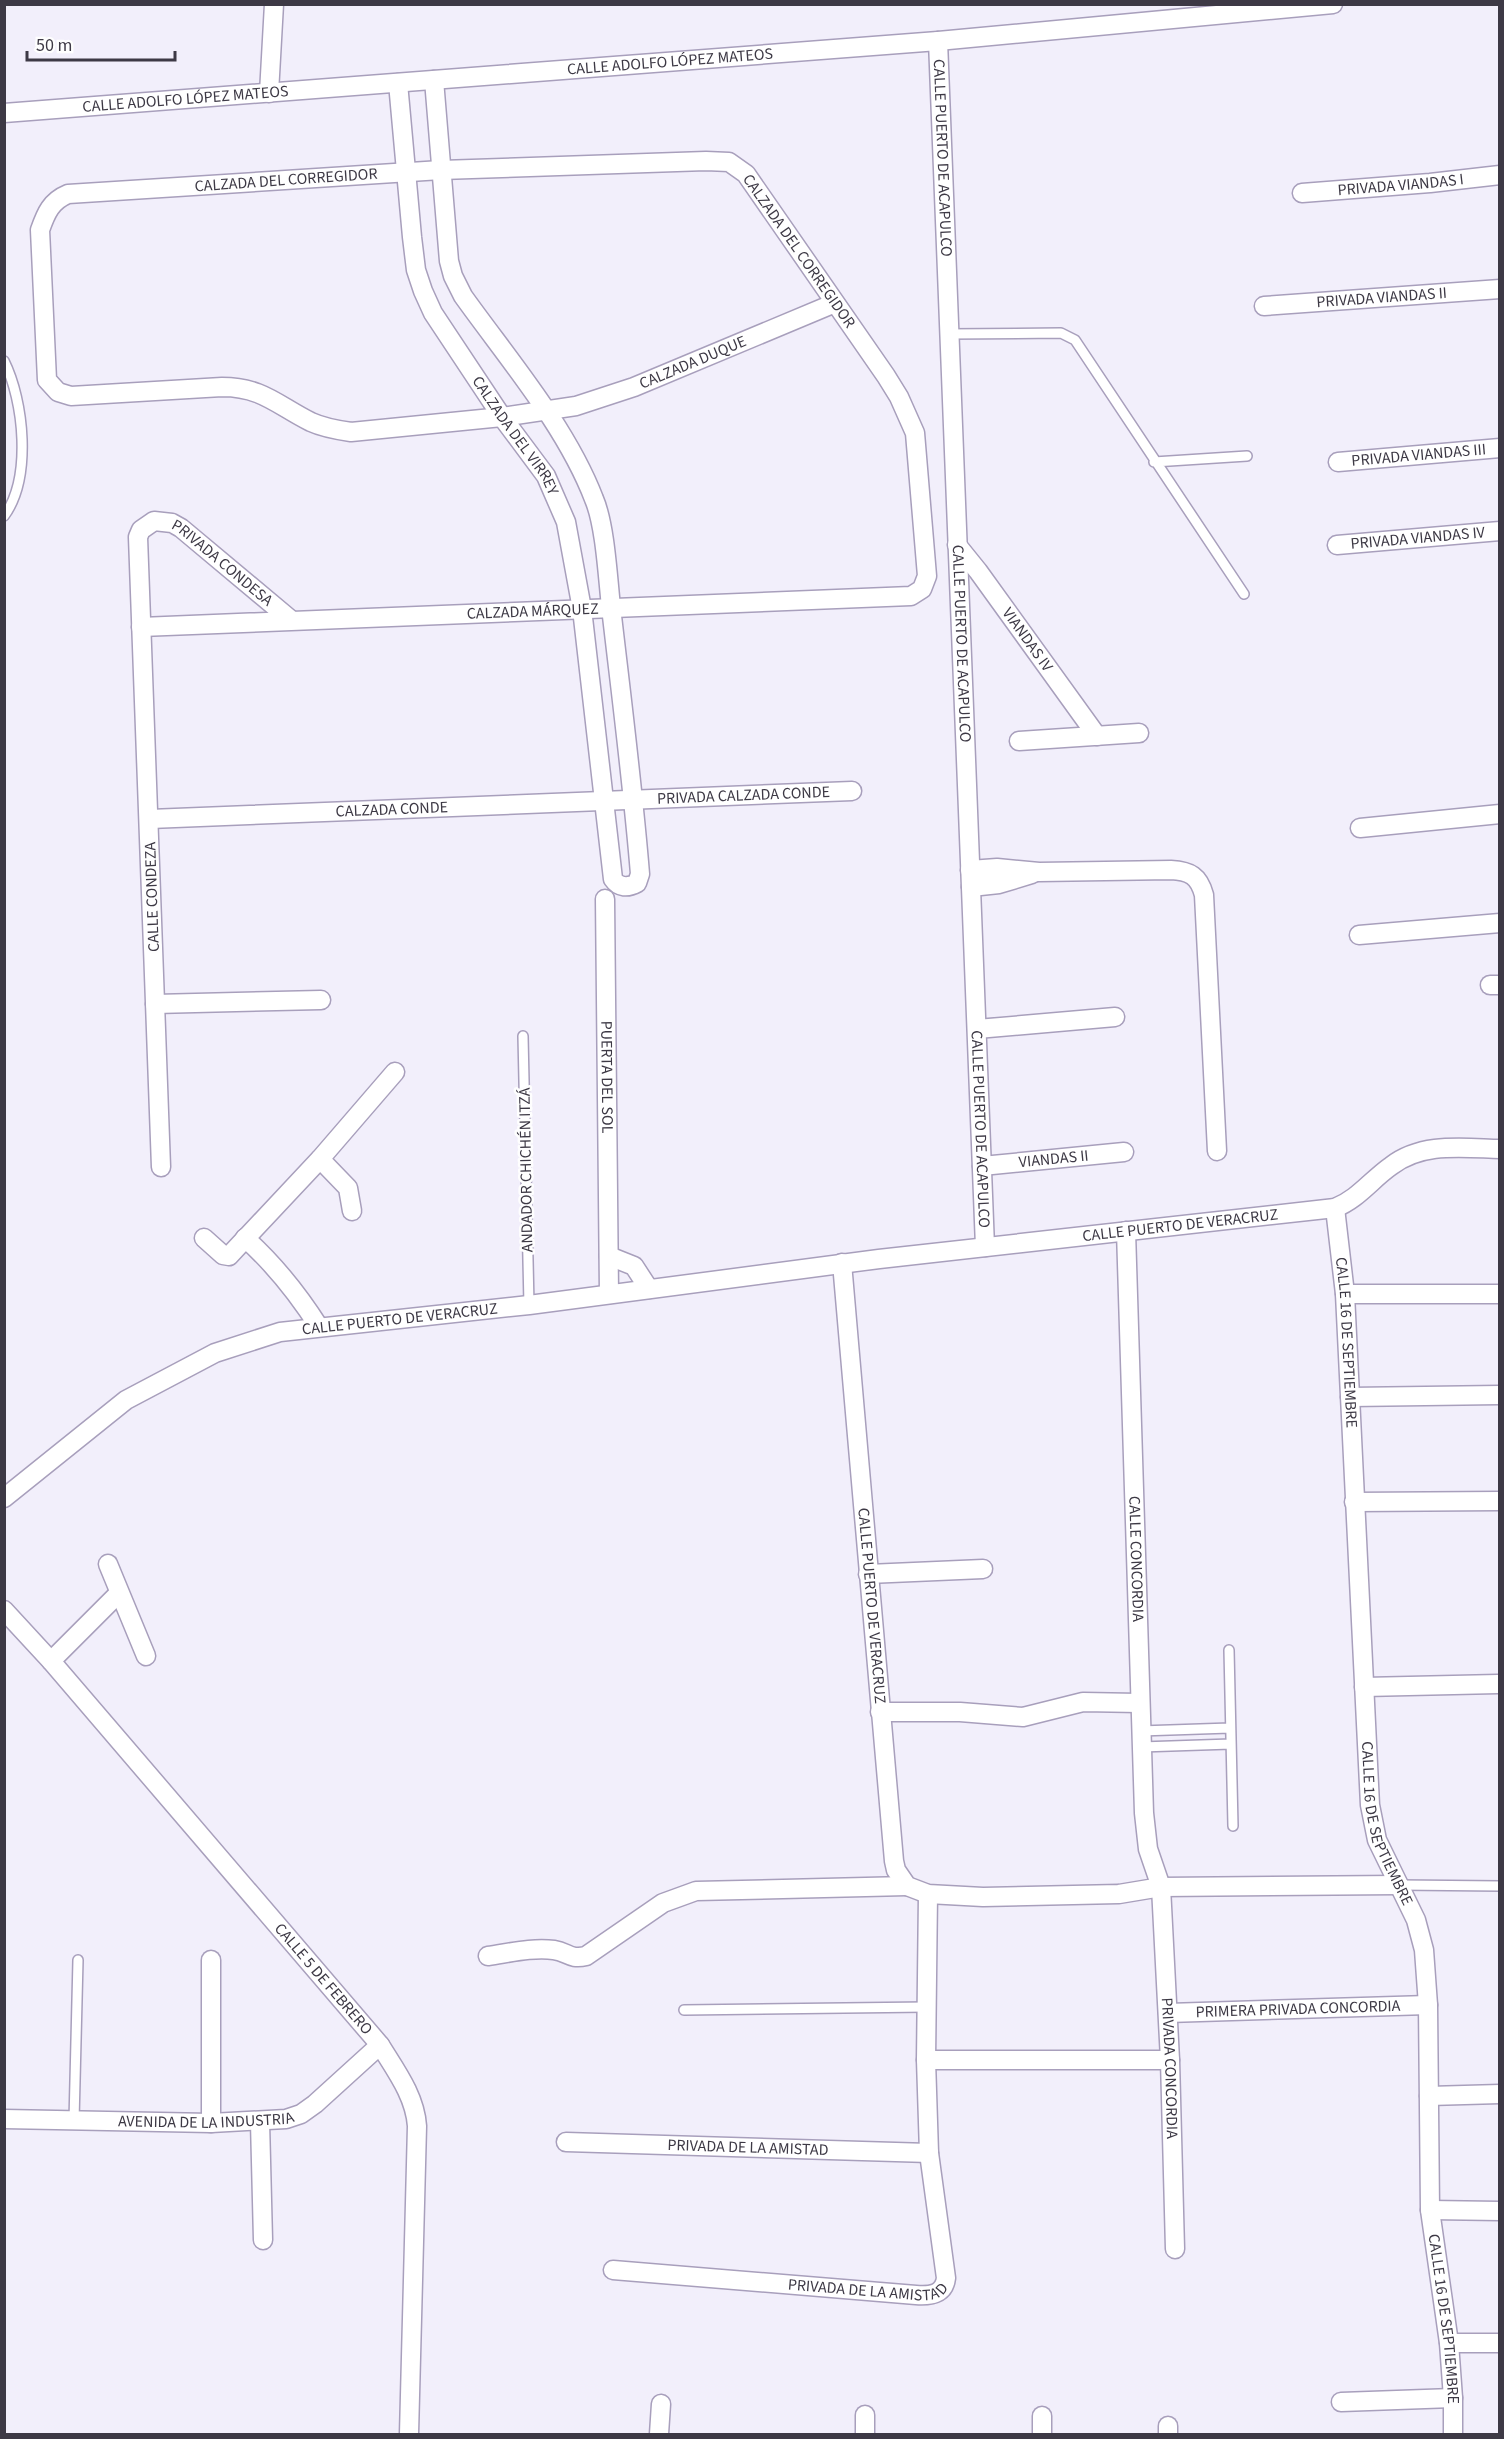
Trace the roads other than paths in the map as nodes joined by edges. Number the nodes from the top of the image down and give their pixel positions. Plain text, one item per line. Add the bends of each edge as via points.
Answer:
1 (274, 4) edge
2 (1333, 4) edge
3 (938, 41) junction
4 (434, 80) junction
5 (398, 82) junction
6 (269, 93) junction
7 (4, 113) edge
8 (441, 170) junction
9 (405, 172) junction
10 (1500, 175) edge
11 (1302, 193) dead end
12 (1500, 289) edge
13 (835, 303) junction
14 (1264, 306) dead end
15 (949, 334) junction
16 (5, 364) edge
17 (546, 412) junction
18 (502, 417) junction
19 (1500, 448) edge
20 (1247, 456) dead end
21 (1154, 462) junction
22 (1338, 462) dead end
23 (4, 516) edge
24 (1500, 531) edge
25 (957, 545) junction
26 (1337, 545) dead end
27 (922, 589) joint
28 (1244, 594) dead end
29 (611, 607) junction
30 (582, 609) junction
31 (291, 621) junction
32 (141, 627) junction
33 (1139, 733) dead end
34 (1097, 736) junction
35 (1019, 741) dead end
36 (852, 791) dead end
37 (634, 799) junction
38 (605, 800) junction
39 (1500, 814) edge
40 (150, 819) junction
41 (1360, 828) dead end
42 (970, 878) junction
43 (605, 899) dead end
44 (1500, 923) edge
45 (1359, 935) dead end
46 (321, 1000) dead end
47 (155, 1004) junction
48 (1115, 1017) dead end
49 (977, 1029) junction
50 (523, 1036) dead end
51 (395, 1072) dead end
52 (1500, 1149) edge
53 (1217, 1151) dead end
54 (1124, 1152) dead end
55 (320, 1159) junction
56 (982, 1166) junction
57 (161, 1167) dead end
58 (1335, 1208) junction
59 (352, 1211) dead end
60 (1126, 1231) junction
61 (204, 1238) dead end
62 (245, 1238) junction
63 (985, 1247) junction
64 (609, 1256) junction
65 (842, 1263) junction
66 (649, 1289) junction
67 (609, 1294) junction
68 (1345, 1294) junction
69 (1500, 1294) edge
70 (529, 1305) junction
71 (319, 1327) junction
72 (1500, 1395) edge
73 (1350, 1397) junction
74 (4, 1498) edge
75 (1500, 1501) edge
76 (1354, 1502) junction
77 (108, 1564) dead end
78 (983, 1569) dead end
79 (868, 1574) junction
80 (119, 1593) junction
81 (4, 1610) edge
82 (1229, 1650) dead end
83 (147, 1656) dead end
84 (51, 1661) junction
85 (1498, 1684) dead end
86 (1364, 1687) junction
87 (1139, 1703) junction
88 (880, 1712) junction
89 (1230, 1728) junction
90 (1141, 1739) junction
91 (1231, 1744) junction
92 (1233, 1826) dead end
93 (1399, 1885) junction
94 (907, 1886) junction
95 (1500, 1886) edge
96 (1161, 1887) junction
97 (928, 1894) junction
98 (488, 1956) dead end
99 (78, 1960) dead end
100 (211, 1960) dead end
101 (1428, 2005) junction
102 (927, 2007) junction
103 (684, 2010) dead end
104 (1168, 2013) junction
105 (381, 2046) junction
106 (926, 2060) junction
107 (1170, 2060) junction
108 (1500, 2094) edge
109 (1429, 2096) junction
110 (4, 2119) edge
111 (74, 2121) junction
112 (260, 2122) junction
113 (211, 2123) junction
114 (566, 2142) dead end
115 (929, 2153) junction
116 (1430, 2210) junction
117 (1500, 2211) edge
118 (262, 2240) dead end
119 (1175, 2249) dead end
120 (613, 2270) dead end
121 (1449, 2343) junction
122 (1500, 2343) edge
123 (1453, 2398) junction
124 (1341, 2402) dead end
125 (661, 2404) dead end
126 (865, 2415) dead end
127 (1042, 2416) dead end
128 (409, 2434) edge
129 (659, 2434) edge
130 (865, 2434) edge
131 (1041, 2434) edge
132 (1453, 2434) edge

1 - 6 street
2 - 3 street, CALLE ADOLFO LÓPEZ MATEOS
3 - 4 street, CALLE ADOLFO LÓPEZ MATEOS
3 - 15 street, CALLE PUERTO DE ACAPULCO
4 - 5 street, CALLE ADOLFO LÓPEZ MATEOS
4 - 8 street
5 - 6 street, CALLE ADOLFO LÓPEZ MATEOS
5 - 9 street, CALZADA DEL VIRREY
6 - 7 street, CALLE ADOLFO LÓPEZ MATEOS
8 - 9 street, CALZADA DEL CORREGIDOR
8 - 13 street, CALZADA DEL CORREGIDOR via 729,162 746,174
8 - 17 street via 453,276 463,296
9 - 18 street, CALZADA DEL VIRREY via 416,270 423,291
9 - 18 street, CALZADA DEL CORREGIDOR via 68,194 59,198 46,213 40,230 47,380 52,388 70,396 245,388 312,422 351,432
10 - 11 street, PRIVADA VIANDAS I
12 - 14 street, PRIVADA VIANDAS II
13 - 17 street, CALZADA DUQUE via 604,398
13 - 27 street, CALZADA DEL CORREGIDOR via 900,397 915,433 927,568
15 - 21 lane via 1061,333 1075,340
15 - 25 street, CALLE PUERTO DE ACAPULCO
16 - 23 lane via 19,414 22,444 14,496
17 - 18 street, CALZADA DEL CORREGIDOR
17 - 29 street via 596,502
18 - 30 street, CALZADA DEL VIRREY via 533,456 558,499
19 - 22 street, PRIVADA VIANDAS III
20 - 21 lane
21 - 28 lane
24 - 26 street, PRIVADA VIANDAS IV
25 - 34 street, VIANDAS IV
25 - 42 street, CALLE PUERTO DE ACAPULCO
27 - 29 street, CALZADA MÁRQUEZ via 903,597
29 - 30 street, CALZADA MÁRQUEZ
29 - 37 street
30 - 31 street, CALZADA MÁRQUEZ
30 - 38 street, CALZADA DEL VIRREY
31 - 32 street, CALZADA MÁRQUEZ
31 - 32 street, PRIVADA CONDESA via 181,528 154,521 138,537
32 - 40 street, CALLE CONDEZA
33 - 34 street
34 - 35 street
36 - 37 street, PRIVADA CALZADA CONDE
37 - 38 street, CALZADA CONDE
37 - 38 street, CALZADA DEL VIRREY via 640,874 637,883 624,887 613,879
38 - 40 street, CALZADA CONDE
39 - 41 street
40 - 47 street, CALLE CONDEZA
42 - 49 street, CALLE PUERTO DE ACAPULCO
42 - 53 street via 997,868 1039,872 1172,870 1197,877 1204,895
43 - 64 street, PUERTA DEL SOL
44 - 45 street
46 - 47 street
47 - 57 street, CALLE CONDEZA
48 - 49 street
49 - 56 street, CALLE PUERTO DE ACAPULCO
50 - 70 lane, ANDADOR CHICHÉN ITZÁ
51 - 55 street
52 - 58 street, CALLE PUERTO DE VERACRUZ via 1435,1148 1408,1155 1356,1197
54 - 56 street, VIANDAS II
55 - 59 street via 348,1188
55 - 62 street
56 - 63 street, CALLE PUERTO DE ACAPULCO
58 - 60 street, CALLE PUERTO DE VERACRUZ
58 - 68 street, CALLE 16 DE SEPTIEMBRE
60 - 63 street, CALLE PUERTO DE VERACRUZ
60 - 87 street, CALLE CONCORDIA
61 - 62 street via 223,1256 229,1256
62 - 71 street via 280,1274
63 - 65 street, CALLE PUERTO DE VERACRUZ
64 - 66 street via 634,1266
64 - 67 street, PUERTA DEL SOL
65 - 66 street, CALLE PUERTO DE VERACRUZ
65 - 79 street, CALLE PUERTO DE VERACRUZ
66 - 67 street, CALLE PUERTO DE VERACRUZ
67 - 70 street, CALLE PUERTO DE VERACRUZ
68 - 69 street
68 - 73 street, CALLE 16 DE SEPTIEMBRE
70 - 71 street, CALLE PUERTO DE VERACRUZ
71 - 74 street, CALLE PUERTO DE VERACRUZ via 280,1332 237,1345 156,1382 126,1400
72 - 73 street
73 - 76 street, CALLE 16 DE SEPTIEMBRE
75 - 76 street
76 - 86 street, CALLE 16 DE SEPTIEMBRE
77 - 80 street
78 - 79 street
79 - 88 street, CALLE PUERTO DE VERACRUZ
80 - 83 street
80 - 84 street
81 - 84 street, CALLE 5 DE FEBRERO
82 - 89 lane
84 - 105 street, CALLE 5 DE FEBRERO
85 - 86 street
86 - 93 street, CALLE 16 DE SEPTIEMBRE via 1373,1826
87 - 88 street via 1083,1702 1023,1717
87 - 90 street, CALLE CONCORDIA
88 - 94 street, CALLE PUERTO DE VERACRUZ via 894,1861
89 - 90 lane
89 - 91 lane
90 - 91 lane
90 - 96 street, CALLE CONCORDIA via 1145,1832
91 - 92 lane
93 - 95 lane
93 - 96 street
93 - 101 street, CALLE 16 DE SEPTIEMBRE via 1422,1934
94 - 97 street
94 - 98 street via 696,1891 663,1903 586,1956 575,1958 556,1950
96 - 97 street via 1080,1896
96 - 104 street, PRIVADA CONCORDIA
97 - 102 street, PRIVADA DE LA AMISTAD
99 - 111 lane
100 - 113 street
101 - 104 street, PRIMERA PRIVADA CONCORDIA
101 - 109 street, CALLE 16 DE SEPTIEMBRE
102 - 103 lane
102 - 106 street, PRIVADA DE LA AMISTAD
104 - 107 street, PRIVADA CONCORDIA
105 - 112 street, AVENIDA DE LA INDUSTRIA via 301,2114
105 - 128 street, CALLE 5 DE FEBRERO via 417,2113
106 - 107 street
106 - 115 street, PRIVADA DE LA AMISTAD
107 - 119 street, PRIVADA CONCORDIA
108 - 109 street
109 - 116 street, CALLE 16 DE SEPTIEMBRE
110 - 111 street, AVENIDA DE LA INDUSTRIA
111 - 113 street, AVENIDA DE LA INDUSTRIA
112 - 113 street, AVENIDA DE LA INDUSTRIA
112 - 118 street
114 - 115 street, PRIVADA DE LA AMISTAD
115 - 120 street, PRIVADA DE LA AMISTAD via 946,2278 940,2291 933,2295
116 - 117 street
116 - 121 street, CALLE 16 DE SEPTIEMBRE
121 - 122 street
121 - 123 street, CALLE 16 DE SEPTIEMBRE
123 - 124 street
123 - 132 street, CALLE 16 DE SEPTIEMBRE
125 - 129 street
126 - 130 street
127 - 131 street

